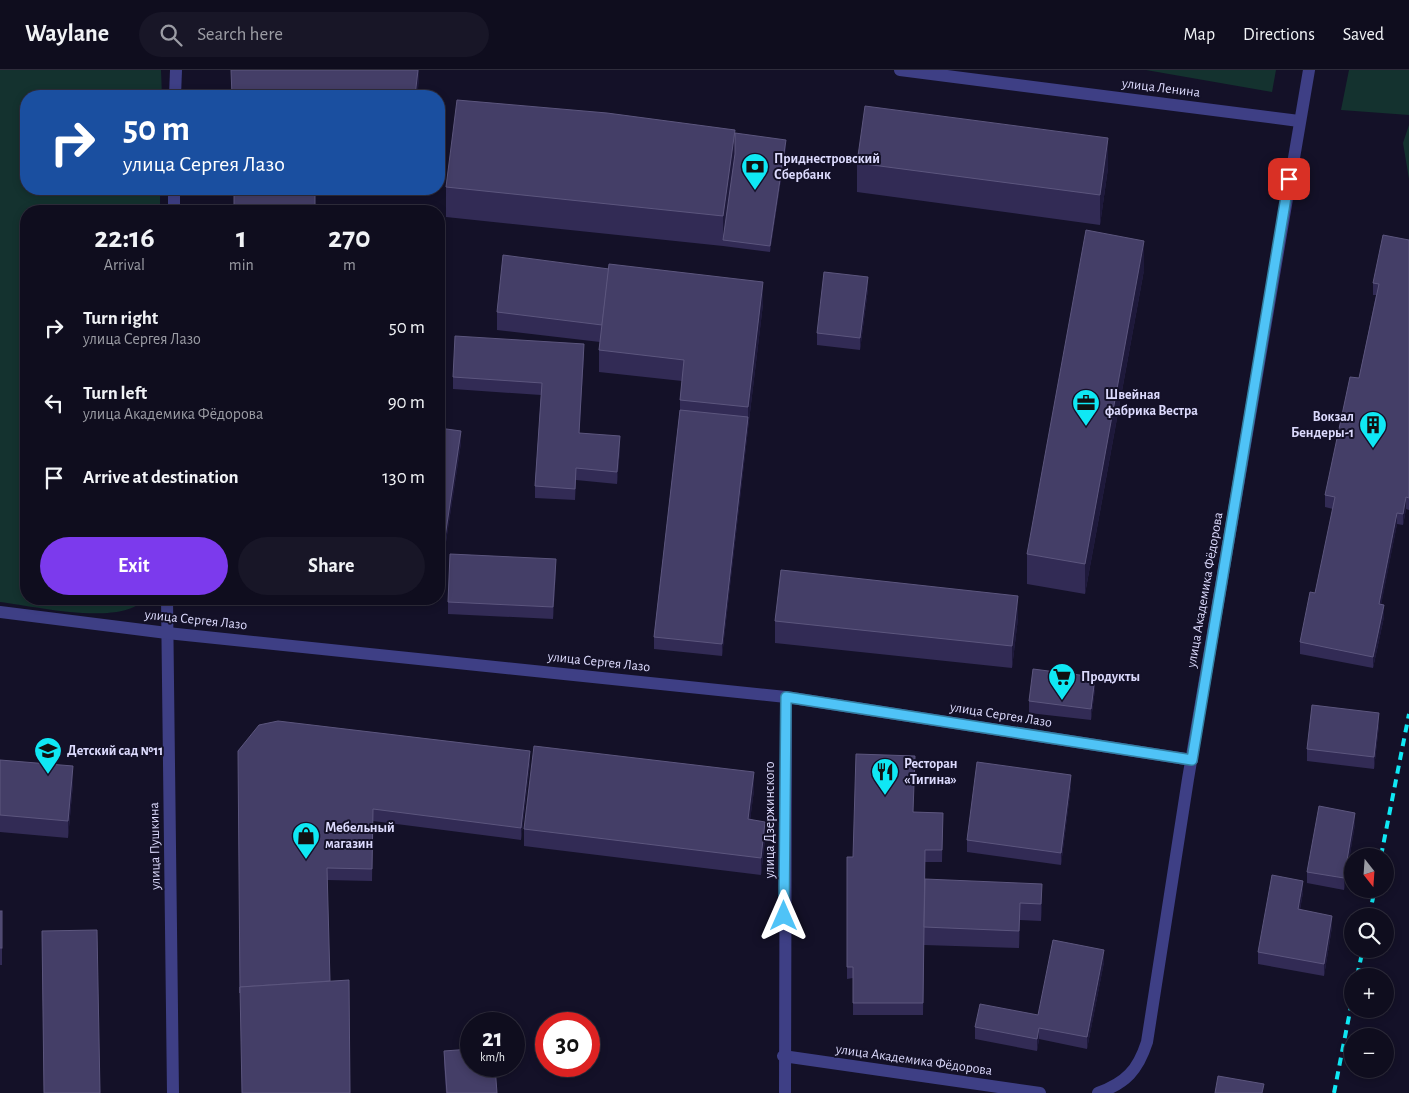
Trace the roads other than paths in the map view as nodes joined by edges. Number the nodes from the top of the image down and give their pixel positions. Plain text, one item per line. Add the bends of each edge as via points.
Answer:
1 (176, 70) edge
2 (900, 70) edge
3 (1310, 70) edge
4 (175, 90) edge
5 (1299, 121) junction
6 (168, 605) edge
7 (0, 612) edge
8 (167, 633) junction
9 (786, 697) junction
10 (1192, 760) junction
11 (783, 1056) junction
12 (173, 1093) edge
13 (785, 1093) edge
14 (1040, 1093) edge
15 (1098, 1093) edge

1 - 4 street
2 - 5 street, улица Ленина
3 - 5 street, улица Академика Фёдорова
5 - 10 street, улица Академика Фёдорова
6 - 8 street, улица Пушкина
7 - 8 street, улица Сергея Лазо
8 - 9 street, улица Сергея Лазо
8 - 12 street, улица Пушкина
9 - 10 street, улица Сергея Лазо
9 - 11 street, улица Дзержинского
10 - 15 street, улица Академика Фёдорова via 1147,1042 1140,1062 1128,1077
11 - 13 street, улица Дзержинского
11 - 14 street, улица Академика Фёдорова

